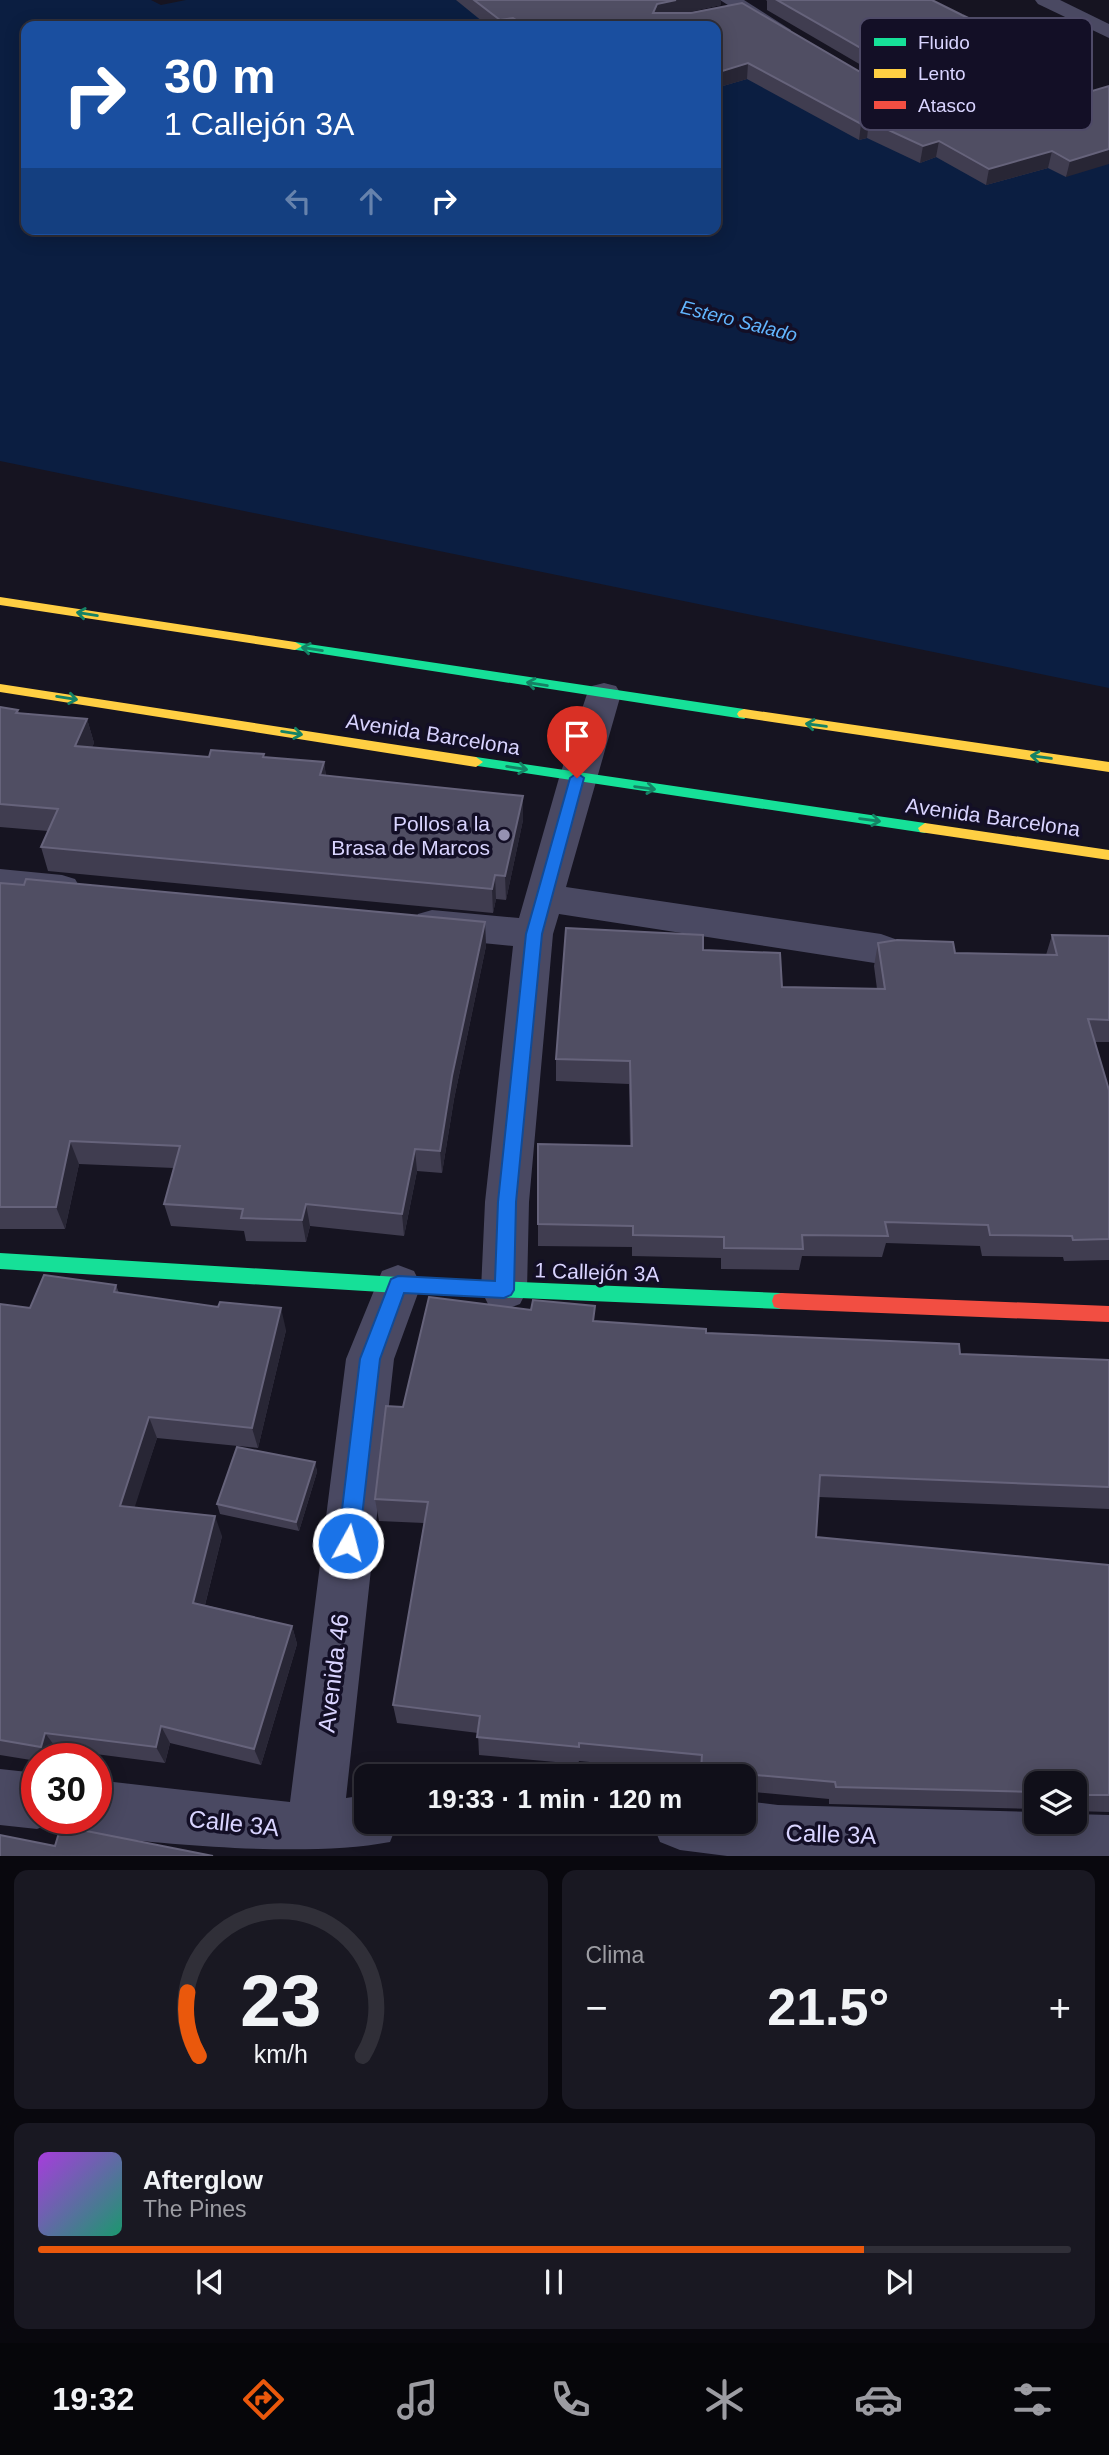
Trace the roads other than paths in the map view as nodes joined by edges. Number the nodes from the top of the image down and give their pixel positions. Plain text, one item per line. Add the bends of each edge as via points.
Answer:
1 (777, 0) edge
2 (1045, 0) edge
3 (730, 7) edge
4 (1081, 18) edge
5 (1092, 24) edge
6 (1109, 32) edge
7 (802, 42) edge
8 (0, 601) edge
9 (0, 688) edge
10 (604, 694) junction
11 (1109, 767) edge
12 (577, 778) junction
13 (1109, 855) edge
14 (0, 883) edge
15 (96, 892) edge
16 (539, 916) junction
17 (397, 921) edge
18 (881, 949) edge
19 (0, 1261) edge
20 (398, 1284) junction
21 (504, 1290) junction
22 (1109, 1314) edge
23 (0, 1797) edge
24 (21, 1799) edge
25 (112, 1811) edge
26 (354, 1828) edge
27 (756, 1831) edge
28 (1109, 1843) edge
29 (311, 1845) edge

1 - 3 street
2 - 4 street
3 - 7 street
5 - 6 street
10 -> 8 main road
9 -> 12 main road, Avenida Barcelona
11 -> 10 main road
10 - 12 street
12 -> 13 main road, Avenida Barcelona
12 - 16 street
14 - 15 street
16 - 17 street
16 - 18 street
16 - 21 street via 507,1202
19 - 20 main road, 1 Callejón 3A
20 - 21 main road, 1 Callejón 3A
20 - 29 street, Avenida 46 via 370,1359
21 - 22 main road, 1 Callejón 3A
23 - 24 street
25 - 29 street, Calle 3A
26 - 29 street, Calle 3A
27 - 28 street, Calle 3A

